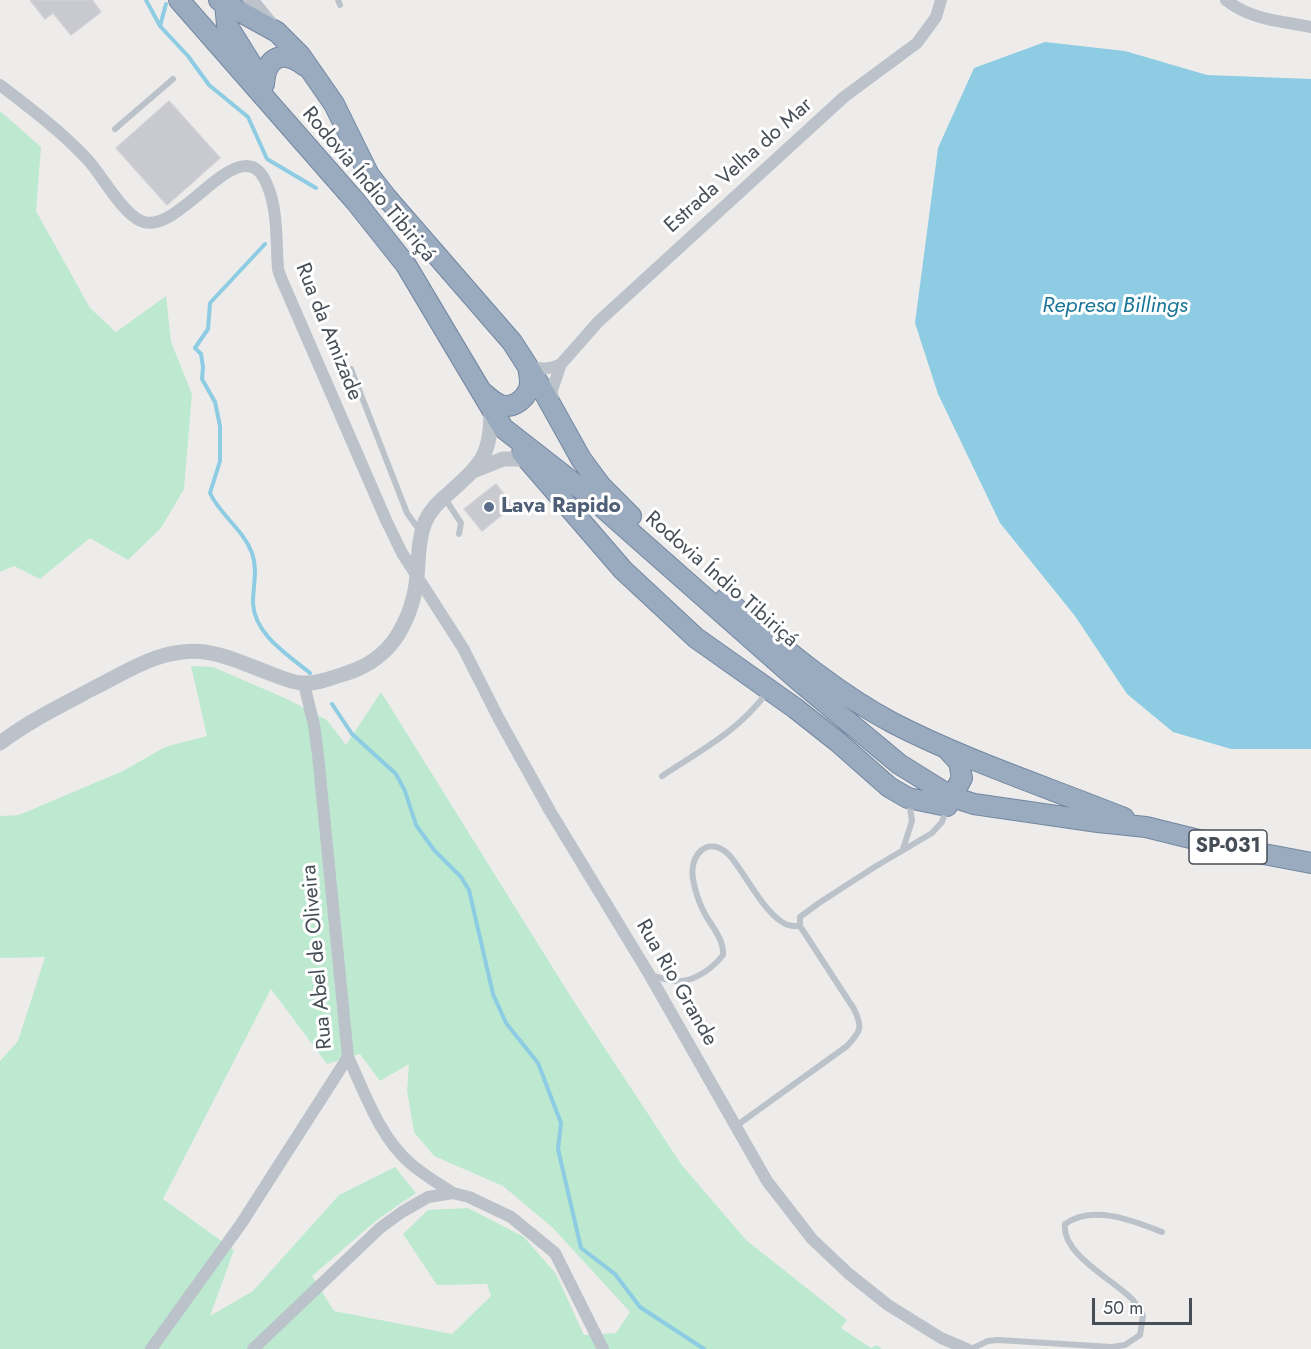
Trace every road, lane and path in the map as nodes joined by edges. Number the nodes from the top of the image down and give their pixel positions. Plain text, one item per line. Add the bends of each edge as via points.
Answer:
1 (179, 0) edge
2 (251, 0) edge
3 (941, 0) edge
4 (1226, 0) edge
5 (224, 1) edge
6 (1311, 27) edge
7 (277, 32) junction
8 (314, 73) junction
9 (173, 79) dead end
10 (264, 84) junction
11 (0, 85) edge
12 (115, 129) dead end
13 (295, 134) junction
14 (561, 363) junction
15 (528, 366) junction
16 (351, 369) dead end
17 (479, 390) junction
18 (491, 410) junction
19 (553, 410) junction
20 (503, 428) junction
21 (527, 459) junction
22 (474, 471) junction
23 (444, 497) junction
24 (421, 533) junction
25 (459, 534) dead end
26 (417, 577) junction
27 (304, 684) junction
28 (769, 689) junction
29 (0, 742) edge
30 (947, 748) junction
31 (662, 776) dead end
32 (908, 798) junction
33 (949, 802) junction
34 (1146, 827) junction
35 (903, 850) junction
36 (1311, 863) edge
37 (800, 926) junction
38 (650, 974) junction
39 (348, 1057) junction
40 (735, 1126) junction
41 (453, 1193) junction
42 (1162, 1232) dead end
43 (151, 1349) edge
44 (253, 1349) edge
45 (603, 1349) edge
46 (967, 1349) edge
47 (971, 1349) edge

1 - 13 highway, Rodovia Índio Tibiriçá / SP-031
2 - 7 street
3 - 14 street, Estrada Velha do Mar via 936,16 917,43 844,97 598,322
4 - 6 street via 1256,17
5 - 7 highway, Rodovia Índio Tibiriçá / SP-031
5 - 10 highway via 227,25
7 - 8 highway, Rodovia Índio Tibiriçá / SP-031
8 - 10 highway via 286,55 268,66
8 - 15 highway, Rodovia Índio Tibiriçá / SP-031 via 369,175 512,342
9 - 12 lane
10 - 13 highway
11 - 26 street, Rua da Amizade via 74,146 131,215 143,222 165,221 214,180 236,168 247,166 263,176 272,201 281,278 386,520
13 - 17 highway, Rodovia Índio Tibiriçá / SP-031 via 406,265
14 - 15 street via 543,369
14 - 19 street via 552,390
15 - 17 highway via 529,389 516,404 501,405
15 - 19 highway, Rodovia Índio Tibiriçá / SP-031
16 - 24 lane via 407,513
17 - 18 highway, Rodovia Índio Tibiriçá / SP-031
18 - 20 highway, Rodovia Índio Tibiriçá / SP-031
18 - 22 street via 489,443
19 - 30 highway, Rodovia Índio Tibiriçá / SP-031 via 601,486 715,590 847,695
20 - 21 highway
20 - 33 highway, Rodovia Índio Tibiriçá / SP-031 via 585,492 855,729
21 - 22 street via 503,459
21 - 28 highway via 623,570 666,613
22 - 23 street
23 - 24 street via 433,507
23 - 25 lane via 461,523
24 - 26 street
26 - 27 street via 411,607 387,649 351,671
26 - 38 street, Rua Rio Grande via 463,648 550,811
27 - 29 street via 220,654 180,652 137,666
27 - 39 street, Rua Abel de Oliveira via 318,755
28 - 31 lane via 734,729
28 - 32 highway via 838,742 889,788
30 - 33 highway via 962,770 962,778
30 - 34 highway, Rodovia Índio Tibiriçá / SP-031
32 - 33 highway
32 - 35 lane via 912,821
33 - 34 highway, Rodovia Índio Tibiriçá / SP-031
33 - 35 lane via 937,830
34 - 36 highway, Rodovia Índio Tibiriçá / SP-031
35 - 37 lane via 804,913
37 - 38 lane via 782,922 725,851 700,851 692,861 693,884 724,947 723,955 686,981
37 - 40 lane via 854,1009 860,1022 859,1033 847,1046
38 - 40 street, Rua Rio Grande
39 - 41 street via 394,1146 410,1164
39 - 43 street, Rua Abel de Oliveira via 241,1224
40 - 46 street, Rua Rio Grande via 767,1181 812,1239 888,1305 941,1338
41 - 44 street via 428,1197 380,1228
41 - 45 street via 511,1217 555,1253
42 - 47 lane via 1112,1216 1090,1215 1065,1224 1065,1236 1078,1254 1133,1300 1143,1316 1140,1335 1125,1345 998,1340

